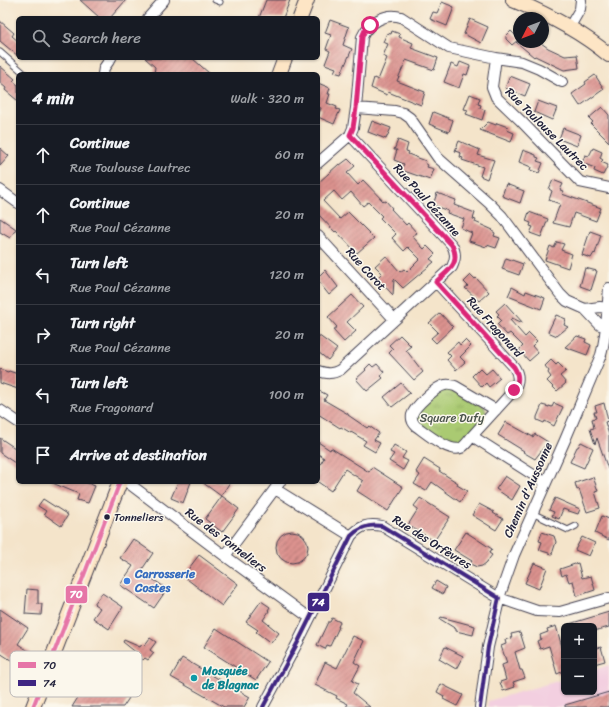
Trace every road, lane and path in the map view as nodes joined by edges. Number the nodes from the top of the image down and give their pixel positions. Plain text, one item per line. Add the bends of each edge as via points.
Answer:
1 (164, 0) edge
2 (307, 0) edge
3 (513, 0) edge
4 (581, 0) edge
5 (150, 16) edge
6 (301, 16) edge
7 (569, 28) junction
8 (0, 52) edge
9 (609, 55) edge
10 (496, 58) junction
11 (110, 60) edge
12 (284, 60) edge
13 (23, 72) edge
14 (103, 72) edge
15 (280, 72) edge
16 (562, 82) dead end
17 (356, 108) junction
18 (350, 135) junction
19 (320, 162) edge
20 (609, 188) edge
21 (0, 190) edge
22 (16, 202) edge
23 (320, 238) edge
24 (436, 282) junction
25 (609, 288) edge
26 (607, 308) junction
27 (585, 309) junction
28 (394, 319) junction
29 (605, 325) junction
30 (607, 342) edge
31 (605, 357) edge
32 (320, 372) edge
33 (0, 410) edge
34 (496, 410) junction
35 (16, 421) edge
36 (472, 436) junction
37 (119, 484) edge
38 (130, 484) edge
39 (546, 484) junction
40 (278, 486) edge
41 (532, 513) junction
42 (576, 526) dead end
43 (351, 536) junction
44 (225, 556) junction
45 (499, 598) junction
46 (609, 598) edge
47 (310, 618) junction
48 (55, 651) edge
49 (37, 697) edge
50 (33, 707) edge
51 (263, 707) edge
52 (480, 707) edge

1 - 5 street
2 - 6 main road
3 - 7 main road
4 - 7 street via 580,9
7 - 9 main road via 592,41
8 - 13 lane
10 - 16 street via 522,62
10 - 17 street via 449,48 401,17 388,16 370,25 362,37
10 - 20 street, Rue Toulouse Lautrec via 492,87 496,97 580,182
11 - 14 street
12 - 15 main road
17 - 18 street
17 - 27 street via 395,111 410,118 438,158 502,216 560,294 567,301
18 - 19 street
18 - 24 street, Rue Paul Cézanne via 452,245 456,260
21 - 22 street
23 - 28 street, Rue Corot
24 - 28 street, Rue Paul Cézanne
24 - 34 street, Rue Fragonard via 517,372 518,384
25 - 26 street, Chemin d'Aussonne
26 - 27 street
26 - 29 street, Chemin d'Aussonne
27 - 29 street via 600,325
28 - 32 street, Rue Paul Cézanne via 340,370 333,374
29 - 30 street, Chemin d'Aussonne
30 - 31 street, Chemin d'Aussonne
31 - 39 street, Chemin d'Aussonne
33 - 35 street
34 - 36 street, Rue Fragonard
34 - 36 street, Rue Fragonard via 449,384 438,388 412,412 412,422 416,426 449,448 464,446
36 - 39 street
37 - 48 main road
38 - 44 street, Rue des Tonneliers
39 - 41 street, Chemin d'Aussonne
40 - 43 street
40 - 44 street
41 - 42 lane via 568,530
41 - 45 street, Chemin d'Aussonne
43 - 45 street, Rue des Orfèvres via 363,525 382,526
43 - 47 street, Rue des Orfèvres
44 - 47 street, Rue des Tonneliers
45 - 46 street, Rue des Orfèvres via 538,611 549,612 564,611
45 - 52 street, Chemin d'Aussonne via 488,647
47 - 51 street, Rue des Orfèvres
49 - 50 main road

